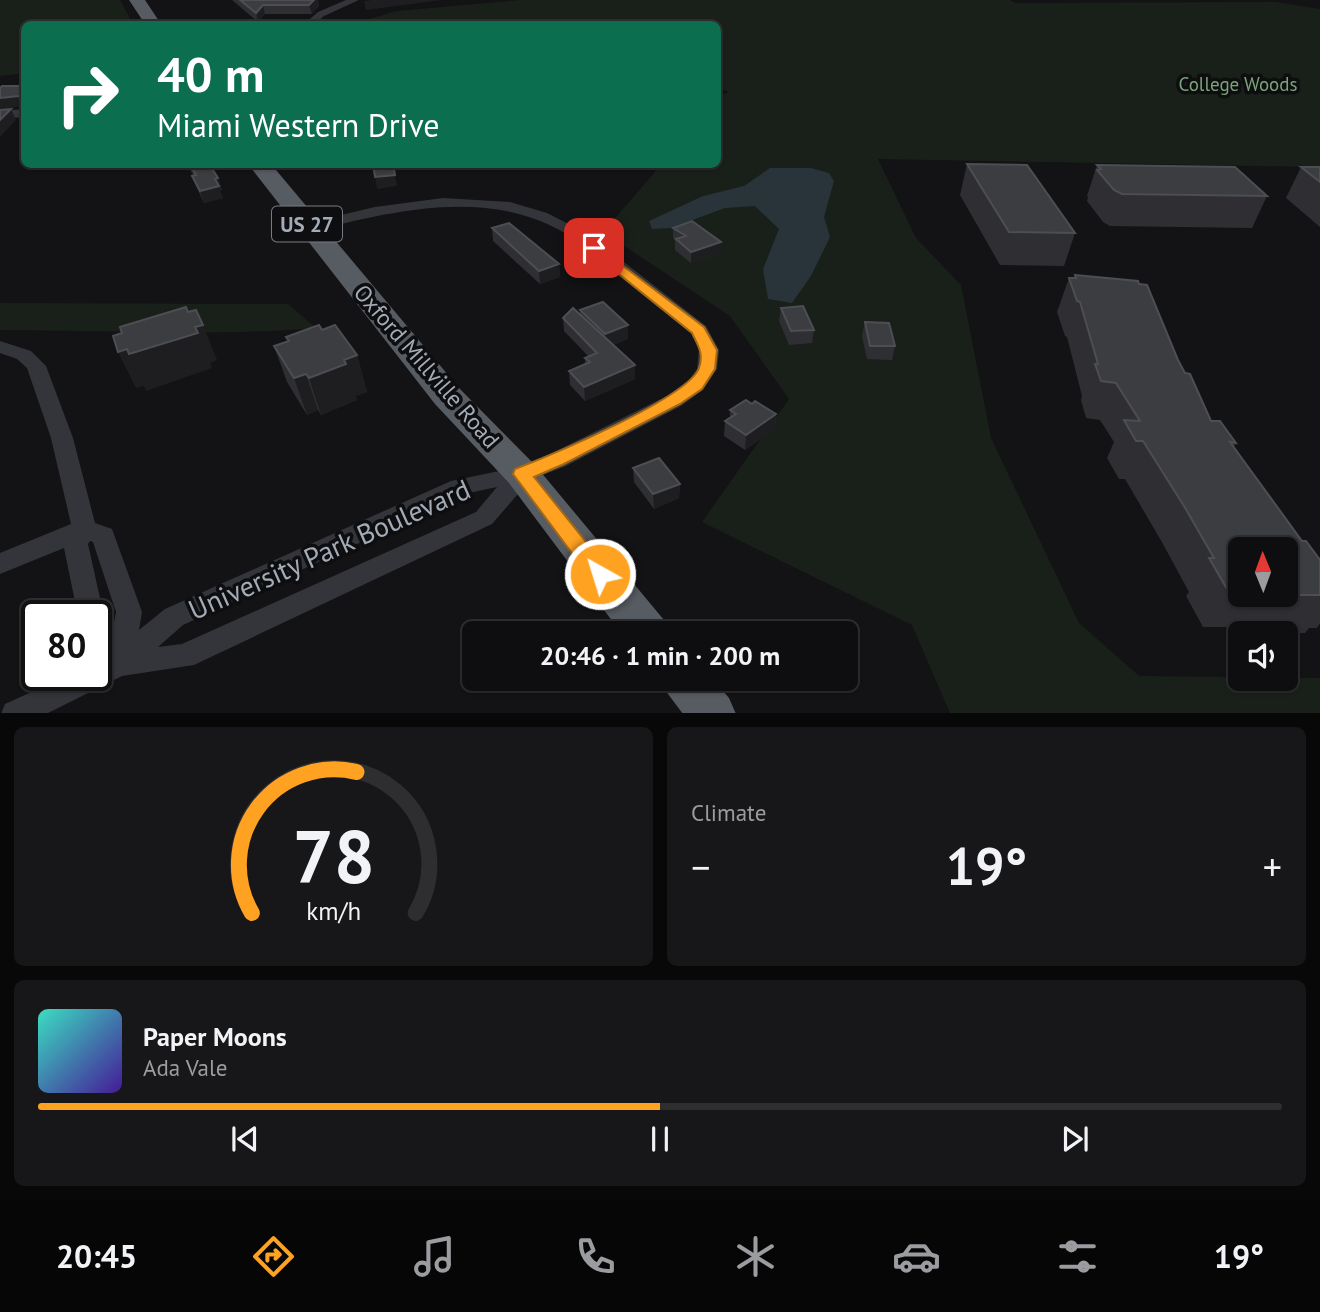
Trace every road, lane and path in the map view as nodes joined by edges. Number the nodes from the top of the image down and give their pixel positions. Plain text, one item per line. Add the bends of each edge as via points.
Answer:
1 (137, 0) edge
2 (354, 0) edge
3 (320, 1) edge
4 (340, 4) junction
5 (151, 21) edge
6 (312, 21) edge
7 (21, 113) edge
8 (0, 115) edge
9 (262, 168) edge
10 (309, 227) junction
11 (0, 347) edge
12 (522, 474) junction
13 (84, 529) junction
14 (0, 564) edge
15 (88, 600) edge
16 (638, 621) edge
17 (112, 651) edge
18 (112, 664) edge
19 (112, 669) edge
20 (61, 691) edge
21 (694, 691) edge
22 (15, 713) edge
23 (712, 713) edge

1 - 5 highway
2 - 4 street
3 - 4 street
4 - 6 street
7 - 8 street
9 - 10 highway, Oxford Millville Road / US 27
10 - 12 highway, Oxford Millville Road / US 27 via 447,396
10 - 12 street via 388,208 469,202 501,205 541,216 573,232 698,330 709,350 707,369 696,385 674,401
11 - 13 street via 23,355 36,366 62,438
12 - 16 highway, Oxford Millville Road / US 27
12 - 18 street, University Park Boulevard via 459,487 174,617
12 - 19 street, University Park Boulevard via 484,518 423,548 184,656
13 - 14 street
13 - 15 street via 76,544
13 - 17 street via 103,536 129,612
20 - 22 street, University Park Boulevard
21 - 23 highway

